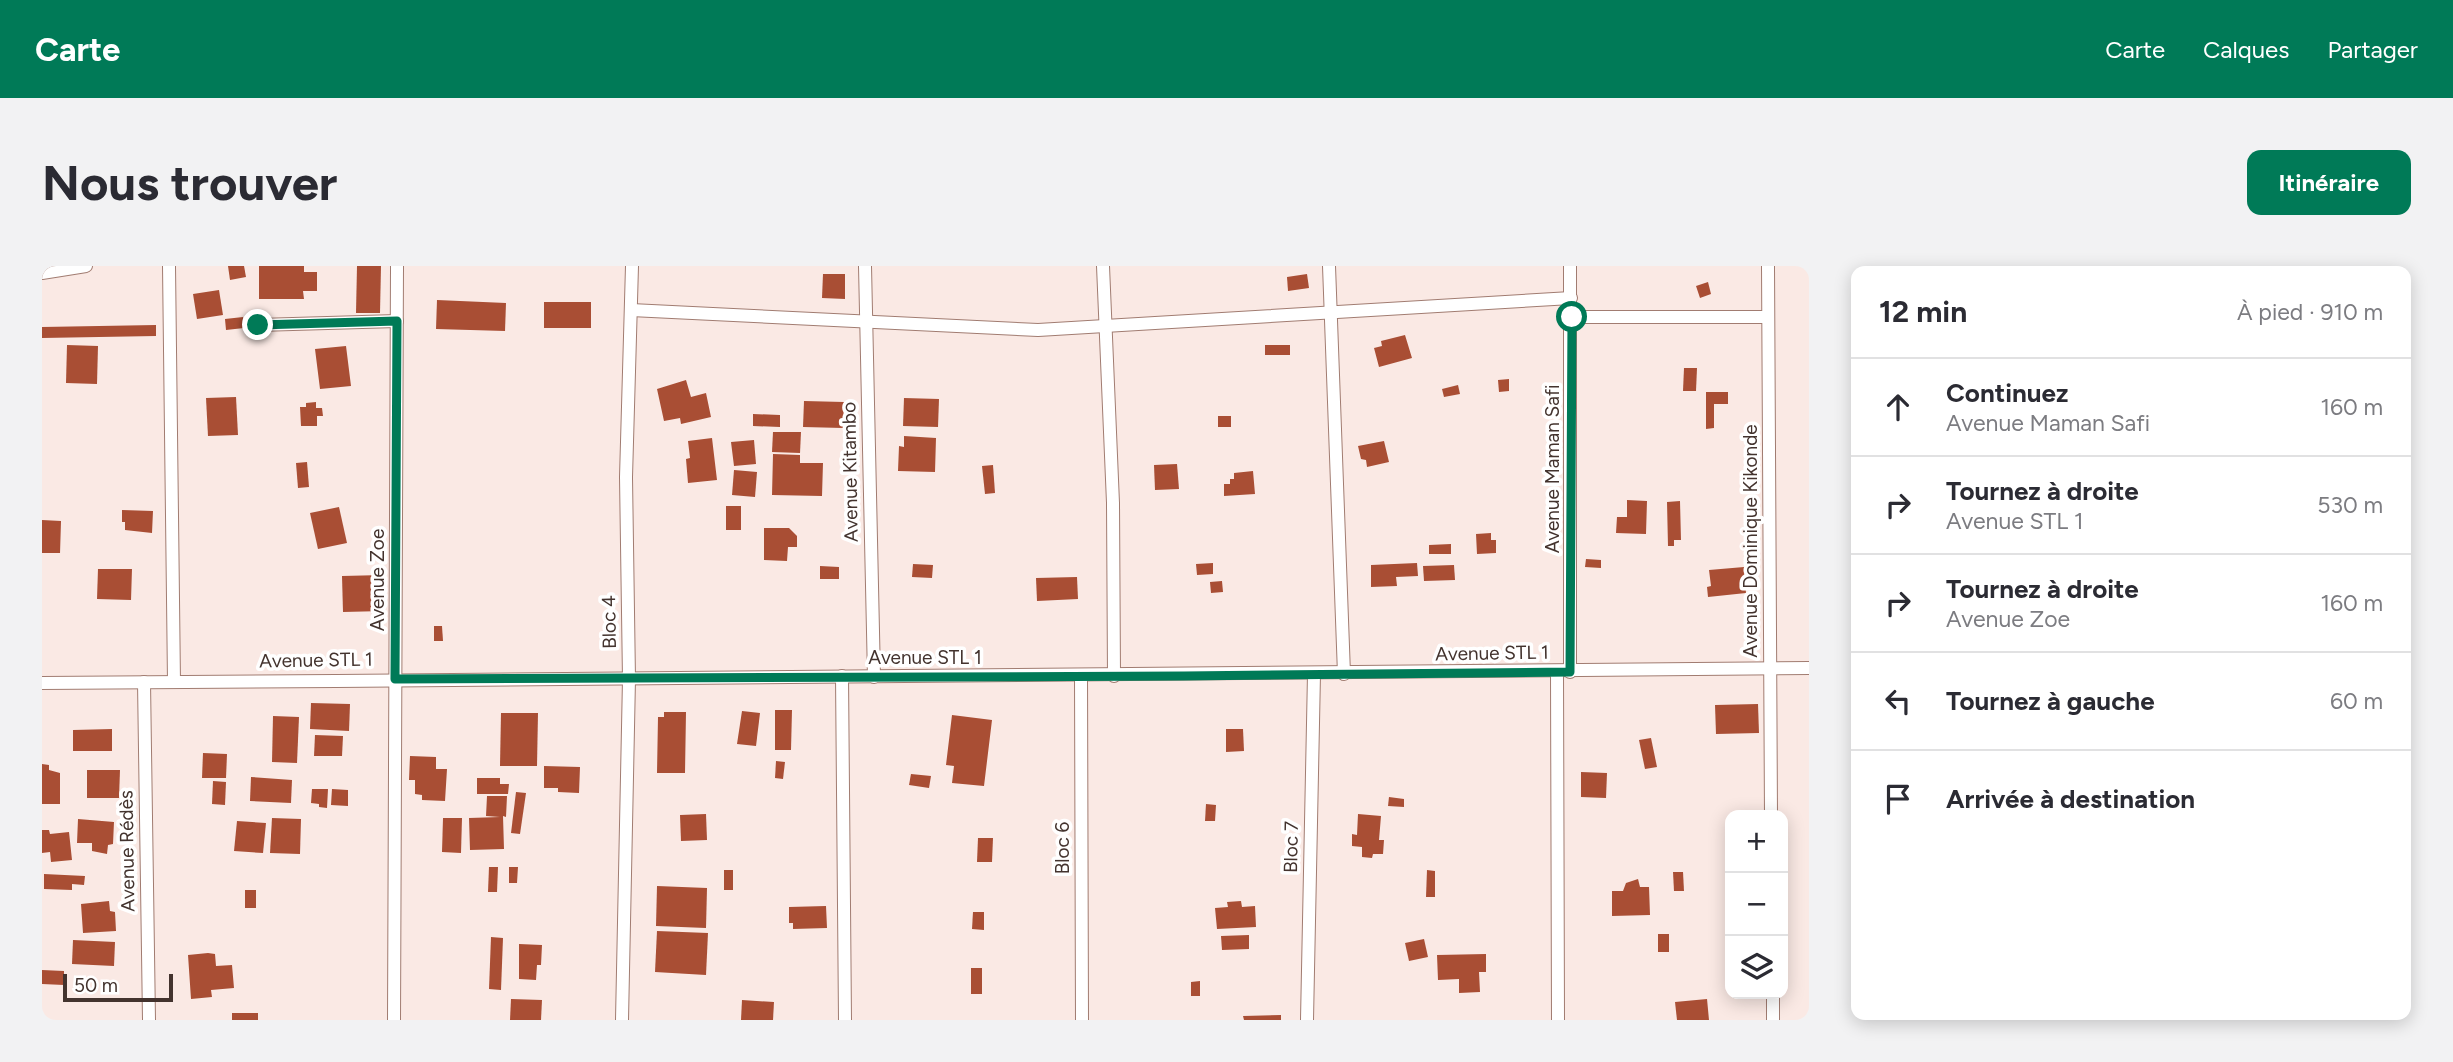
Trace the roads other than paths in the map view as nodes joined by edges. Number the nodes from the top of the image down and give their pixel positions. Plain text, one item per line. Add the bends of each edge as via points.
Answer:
1 (86, 266) edge
2 (169, 266) edge
3 (397, 266) edge
4 (632, 266) edge
5 (865, 266) edge
6 (1103, 266) edge
7 (1329, 266) edge
8 (1570, 266) edge
9 (1768, 266) edge
10 (42, 273) edge
11 (1571, 298) junction
12 (631, 310) junction
13 (1330, 311) junction
14 (1572, 317) junction
15 (1768, 317) junction
16 (397, 321) junction
17 (866, 323) junction
18 (258, 325) dead end
19 (1106, 328) junction
20 (1809, 668) edge
21 (1770, 669) junction
22 (1563, 672) junction
23 (1314, 674) junction
24 (1343, 674) junction
25 (1081, 675) junction
26 (842, 676) junction
27 (1114, 676) junction
28 (874, 677) junction
29 (395, 679) junction
30 (629, 679) junction
31 (144, 682) junction
32 (174, 682) junction
33 (42, 683) edge
34 (1772, 810) edge
35 (1773, 999) edge
36 (149, 1020) edge
37 (394, 1020) edge
38 (622, 1020) edge
39 (845, 1020) edge
40 (1082, 1020) edge
41 (1307, 1020) edge
42 (1558, 1020) edge
43 (1773, 1020) edge

1 - 10 street
2 - 32 street
3 - 16 street, Avenue Zoe
4 - 12 street, Bloc 4
5 - 17 street, Avenue Kitambo
6 - 19 street
7 - 13 street
8 - 11 street, Avenue Maman Safi
9 - 15 street, Avenue Dominique Kikonde
11 - 13 street
11 - 14 street, Avenue Maman Safi
12 - 17 street
12 - 30 street, Bloc 4 via 626,477
13 - 19 street
13 - 24 street
14 - 15 street
14 - 22 street, Avenue Maman Safi
15 - 21 street, Avenue Dominique Kikonde
16 - 18 street
16 - 29 street, Avenue Zoe
17 - 19 street
17 - 28 street, Avenue Kitambo
19 - 27 street
20 - 21 street, Avenue STL 1
21 - 22 street, Avenue STL 1
21 - 34 street, Avenue Dominique Kikonde
22 - 24 street, Avenue STL 1
22 - 42 street, Avenue Maman Safi
23 - 24 street, Avenue STL 1
23 - 27 street, Avenue STL 1
23 - 41 street, Bloc 7
25 - 27 street, Avenue STL 1
25 - 28 street, Avenue STL 1
25 - 40 street, Bloc 6
26 - 28 street, Avenue STL 1
26 - 30 street, Avenue STL 1
26 - 39 street
29 - 30 street, Avenue STL 1
29 - 32 street, Avenue STL 1
29 - 37 street, Avenue Zoe
30 - 38 street, Bloc 4
31 - 32 street, Avenue STL 1
31 - 33 street, Avenue STL 1
31 - 36 street, Avenue Rédès
35 - 43 street

